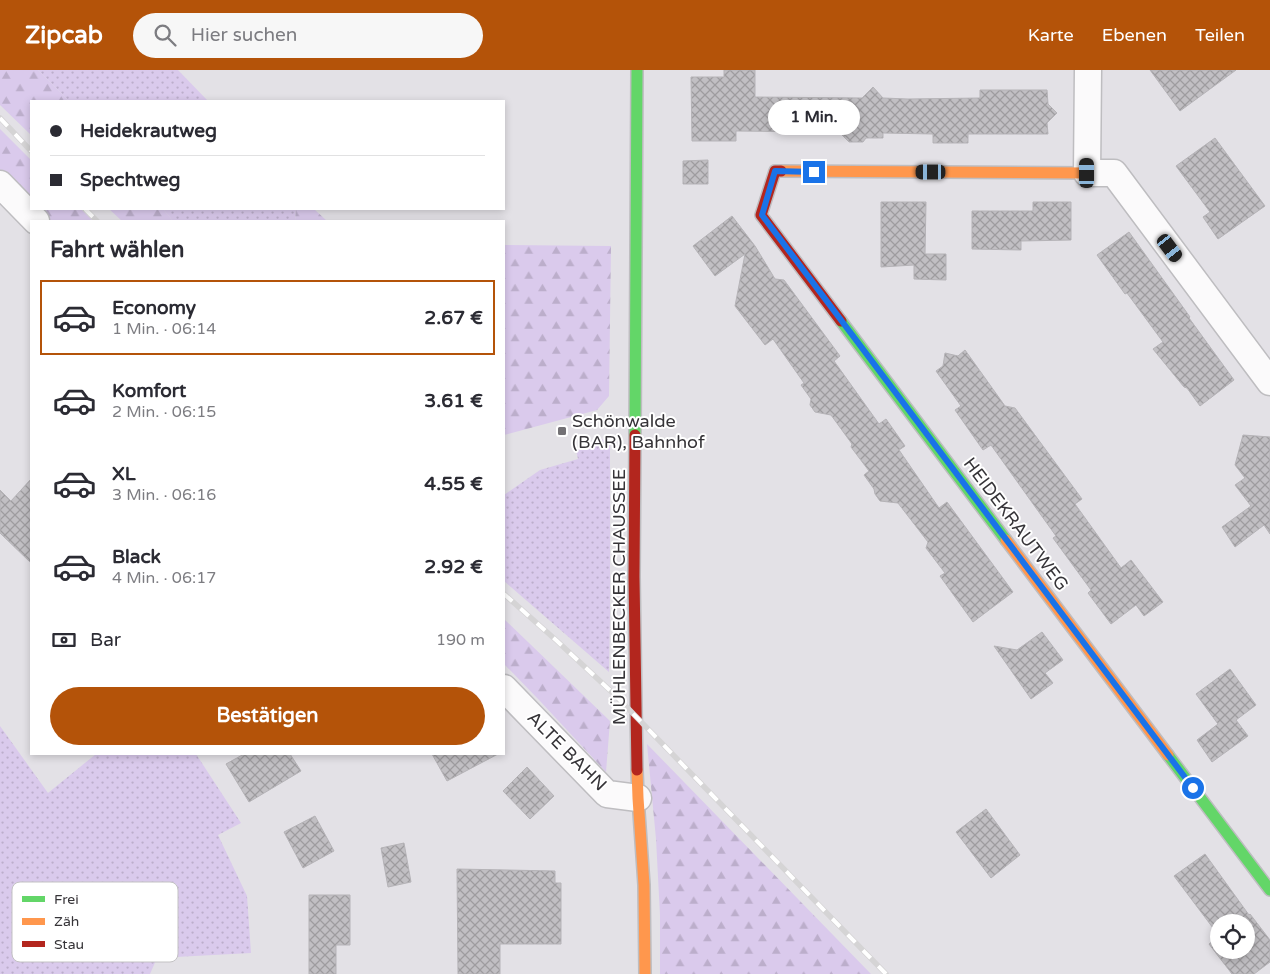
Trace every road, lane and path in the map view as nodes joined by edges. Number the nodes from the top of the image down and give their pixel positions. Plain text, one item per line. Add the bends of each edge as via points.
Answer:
1 (637, 70) edge
2 (1088, 70) edge
3 (1087, 173) junction
4 (0, 184) edge
5 (35, 220) edge
6 (1270, 382) edge
7 (505, 689) edge
8 (638, 798) junction
9 (1270, 890) edge
10 (644, 974) edge

1 - 8 street, MÜHLENBECKER CHAUSSEE via 634,577
2 - 3 street
3 - 6 street via 1114,173
3 - 9 street, HEIDEKRAUTWEG via 775,171 762,215
4 - 5 street
7 - 8 street, ALTE BAHN via 607,794
8 - 10 street, MÜHLENBECKER CHAUSSEE via 644,885

